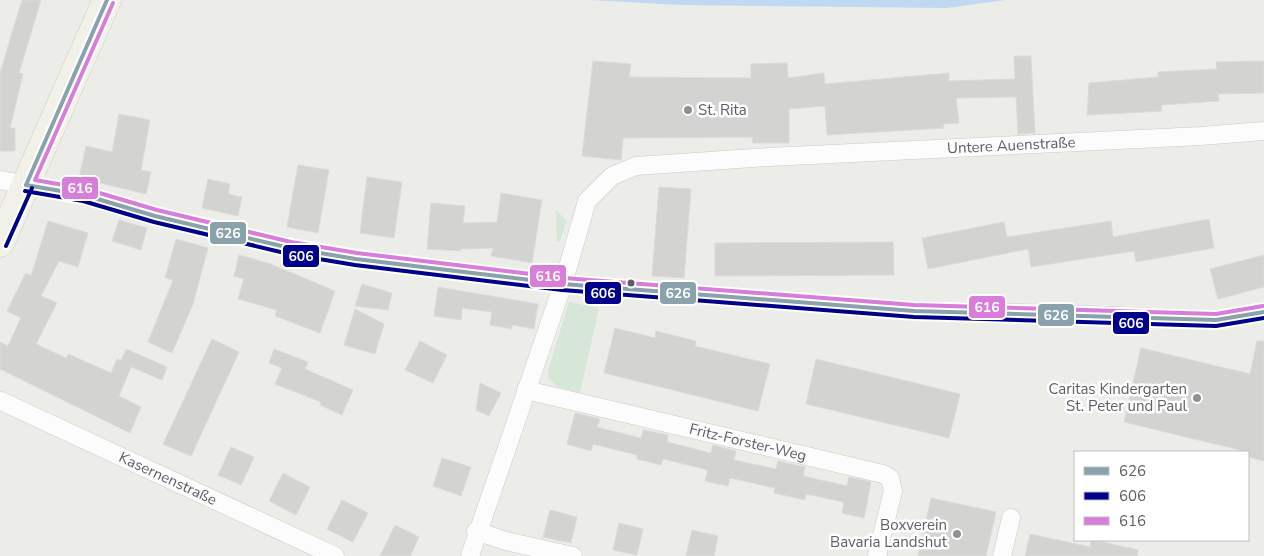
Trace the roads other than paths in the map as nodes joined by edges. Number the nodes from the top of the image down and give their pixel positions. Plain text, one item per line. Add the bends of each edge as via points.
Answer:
1 (107, 0) edge
2 (1264, 131) edge
3 (0, 180) edge
4 (26, 185) junction
5 (0, 243) edge
6 (563, 284) junction
7 (1264, 312) edge
8 (526, 390) junction
9 (1, 401) edge
10 (1011, 518) dead end
11 (476, 531) junction
12 (334, 556) edge
13 (470, 556) edge
14 (573, 556) edge
15 (877, 556) edge
16 (1002, 556) edge

1 - 4 main road
2 - 6 street, Untere Auenstraße via 636,166 612,176 588,201
3 - 4 street
4 - 5 main road
4 - 6 street via 84,196 290,248
6 - 7 street via 914,311 1216,320
6 - 8 street
8 - 11 street
8 - 15 street, Fritz-Forster-Weg via 883,474 890,478 893,491
9 - 12 street, Kasernenstraße
10 - 16 street
11 - 13 street
11 - 14 street

